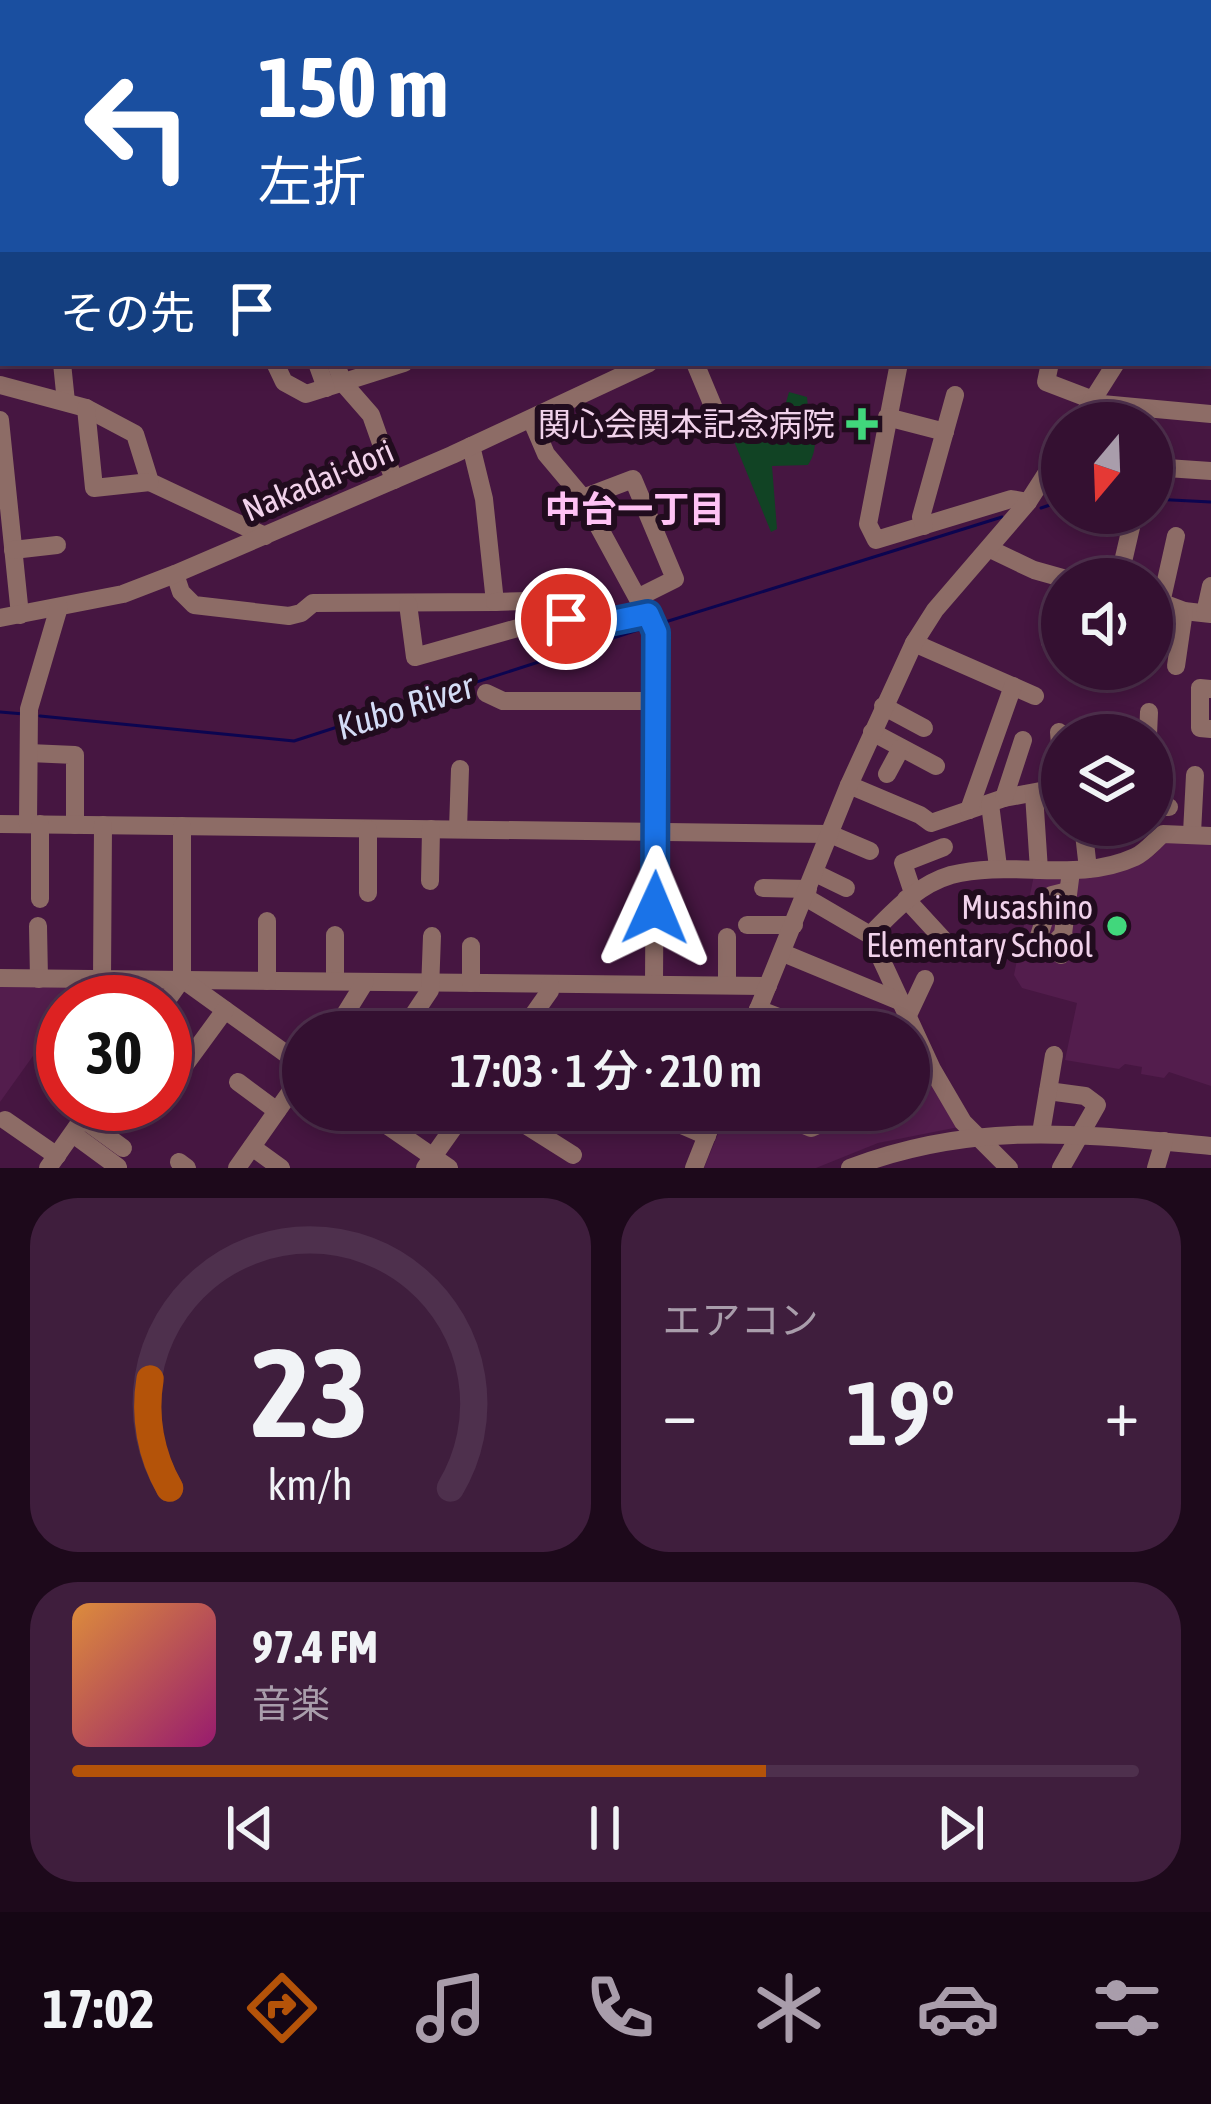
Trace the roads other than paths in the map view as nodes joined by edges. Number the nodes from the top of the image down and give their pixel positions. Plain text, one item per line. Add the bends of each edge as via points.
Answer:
1 (62, 366) edge
2 (277, 366) edge
3 (385, 366) edge
4 (643, 366) edge
5 (696, 366) edge
6 (898, 366) edge
7 (1050, 366) edge
8 (1114, 366) edge
9 (335, 372) edge
10 (0, 385) edge
11 (955, 395) dead end
12 (66, 401) junction
13 (1092, 402) joint
14 (86, 408) junction
15 (1173, 410) edge
16 (1211, 414) edge
17 (887, 417) junction
18 (718, 418) dead end
19 (531, 419) junction
20 (0, 420) edge
21 (945, 432) junction
22 (471, 446) junction
23 (1173, 468) edge
24 (1211, 471) edge
25 (394, 480) junction
26 (150, 482) junction
27 (1041, 483) edge
28 (583, 498) junction
29 (1028, 502) junction
30 (924, 526) junction
31 (265, 536) junction
32 (1176, 536) dead end
33 (56, 545) dead end
34 (990, 549) junction
35 (13, 550) junction
36 (1169, 558) edge
37 (1041, 573) edge
38 (176, 574) junction
39 (1211, 586) edge
40 (495, 602) junction
41 (409, 604) junction
42 (59, 607) junction
43 (1173, 607) edge
44 (1184, 611) junction
45 (1208, 614) edge
46 (10, 616) edge
47 (649, 616) junction
48 (566, 619) dead end
49 (914, 643) junction
50 (1176, 665) dead end
51 (1013, 686) junction
52 (1211, 688) edge
53 (486, 693) dead end
54 (1035, 696) dead end
55 (658, 700) junction
56 (884, 706) junction
57 (924, 728) dead end
58 (1211, 729) edge
59 (872, 732) junction
60 (1023, 740) dead end
61 (902, 748) junction
62 (28, 753) junction
63 (936, 766) dead end
64 (460, 769) dead end
65 (887, 774) dead end
66 (1196, 775) dead end
67 (849, 785) junction
68 (1041, 792) edge
69 (1034, 794) junction
70 (997, 801) junction
71 (968, 810) junction
72 (940, 822) junction
73 (0, 824) edge
74 (34, 824) junction
75 (75, 825) junction
76 (103, 825) junction
77 (182, 826) junction
78 (368, 829) junction
79 (431, 829) junction
80 (458, 830) junction
81 (656, 831) junction
82 (830, 834) junction
83 (1202, 835) edge
84 (1080, 846) edge
85 (1140, 846) edge
86 (944, 847) junction
87 (870, 851) dead end
88 (998, 868) junction
89 (1040, 870) junction
90 (949, 876) junction
91 (1076, 877) junction
92 (430, 881) dead end
93 (809, 886) junction
94 (763, 888) dead end
95 (846, 888) dead end
96 (368, 893) dead end
97 (909, 896) junction
98 (40, 898) dead end
99 (267, 920) dead end
100 (747, 925) dead end
101 (794, 925) junction
102 (38, 926) dead end
103 (335, 934) dead end
104 (870, 934) junction
105 (1063, 934) dead end
106 (432, 936) dead end
107 (727, 937) dead end
108 (471, 946) dead end
109 (952, 949) dead end
110 (783, 952) junction
111 (1034, 952) dead end
112 (39, 975) edge
113 (102, 975) edge
114 (182, 975) edge
115 (0, 978) edge
116 (36, 979) edge
117 (192, 979) edge
118 (925, 979) dead end
119 (266, 981) junction
120 (335, 981) junction
121 (365, 982) junction
122 (430, 982) junction
123 (471, 982) junction
124 (550, 983) junction
125 (654, 984) junction
126 (727, 985) junction
127 (192, 986) edge
128 (768, 986) junction
129 (907, 1008) junction
130 (758, 1009) joint
131 (225, 1010) junction
132 (350, 1011) edge
133 (416, 1011) edge
134 (536, 1011) edge
135 (763, 1011) edge
136 (908, 1011) edge
137 (282, 1054) edge
138 (192, 1055) edge
139 (1054, 1055) dead end
140 (930, 1068) edge
141 (934, 1073) junction
142 (930, 1075) edge
143 (238, 1082) dead end
144 (1048, 1091) junction
145 (282, 1104) edge
146 (277, 1112) junction
147 (5, 1120) dead end
148 (75, 1131) edge
149 (94, 1131) edge
150 (393, 1131) edge
151 (454, 1131) edge
152 (535, 1131) edge
153 (698, 1131) edge
154 (708, 1131) edge
155 (1041, 1133) junction
156 (1080, 1134) junction
157 (977, 1135) junction
158 (706, 1136) junction
159 (1165, 1142) junction
160 (1211, 1146) edge
161 (252, 1147) junction
162 (572, 1155) dead end
163 (120, 1158) edge
164 (53, 1164) edge
165 (436, 1164) edge
166 (237, 1168) edge
167 (281, 1168) edge
168 (694, 1168) edge
169 (850, 1168) edge
170 (1009, 1168) edge
171 (1061, 1168) edge
172 (1156, 1168) edge

1 - 12 street
2 - 9 street via 290,388 306,394
3 - 9 street
4 - 19 street, Nakadai-dori
5 - 18 street
6 - 17 street
7 - 13 street via 1046,382
8 - 13 street
9 - 25 street via 371,416
10 - 12 street
11 - 21 street
12 - 14 street
14 - 26 street via 137,437
14 - 26 street via 94,488
15 - 16 street
17 - 21 street
17 - 30 street via 869,532 876,541
19 - 22 street, Nakadai-dori
19 - 28 street via 546,454
20 - 35 street
21 - 30 street
22 - 25 street, Nakadai-dori
22 - 40 street
23 - 24 street
25 - 31 street, Nakadai-dori
26 - 31 street
27 - 29 street
28 - 47 street
28 - 47 street via 633,479 675,579
29 - 30 street via 1011,499
29 - 34 street
31 - 38 street, Nakadai-dori
32 - 36 street
33 - 35 street
34 - 37 street
34 - 49 street
35 - 46 street
38 - 41 street via 188,602 227,611 289,616 313,603
38 - 42 street, Nakadai-dori
39 - 45 street
40 - 41 street
40 - 41 street via 529,601 532,624 415,657
42 - 46 street, Nakadai-dori
42 - 62 street via 28,715
43 - 44 street
44 - 45 street
44 - 50 street
47 - 48 street via 585,627 582,617
47 - 55 street
49 - 51 street
49 - 56 street
51 - 54 street
51 - 71 street
52 - 58 street via 1200,688 1200,728
53 - 55 street via 503,700
55 - 81 street
56 - 57 street
56 - 59 street
59 - 61 street
59 - 67 street
60 - 70 street
61 - 63 street
61 - 65 street
62 - 74 street
62 - 75 street via 75,755
64 - 80 street
66 - 83 street
67 - 72 street
67 - 82 street
68 - 69 street
69 - 70 street
69 - 89 street
70 - 71 street
70 - 88 street
71 - 72 street
72 - 86 street
73 - 74 street
74 - 75 street
74 - 98 street
75 - 76 street
76 - 77 street
76 - 113 street
77 - 78 street
77 - 114 street
78 - 79 street
78 - 96 street
79 - 80 street
79 - 92 street
80 - 81 street
81 - 82 street
81 - 125 street
82 - 87 street
82 - 93 street
84 - 91 street
85 - 91 street via 1131,859
86 - 90 street
86 - 97 street via 903,863
88 - 89 street
88 - 90 street
89 - 91 street
90 - 97 street
91 - 105 street
91 - 111 street via 1052,895
93 - 94 street
93 - 95 street
93 - 101 street
93 - 104 street
97 - 104 street
97 - 109 street
99 - 119 street
100 - 101 street
101 - 110 street
102 - 112 street
103 - 120 street
104 - 129 street
106 - 122 street
107 - 126 street
108 - 123 street
110 - 128 street
110 - 129 street
115 - 116 street
117 - 119 street
118 - 129 street
119 - 120 street
120 - 121 street
121 - 122 street
121 - 132 street
122 - 123 street
122 - 133 street
123 - 124 street
124 - 125 street
124 - 134 street
125 - 126 street
126 - 128 street
127 - 131 street
128 - 130 street
129 - 136 street
130 - 135 street
131 - 137 street
131 - 138 street
139 - 144 street
140 - 141 street
141 - 142 street
141 - 157 street
143 - 146 street
144 - 155 street
144 - 156 street via 1097,1105
145 - 146 street
146 - 161 street
147 - 164 street
148 - 164 street
149 - 163 street
150 - 165 street
151 - 165 street
152 - 162 street
153 - 158 street
154 - 158 street
155 - 156 street
155 - 157 street
156 - 159 street
156 - 171 street
157 - 169 street
157 - 170 street
158 - 168 street
159 - 160 street
159 - 172 street
161 - 166 street
161 - 167 street

